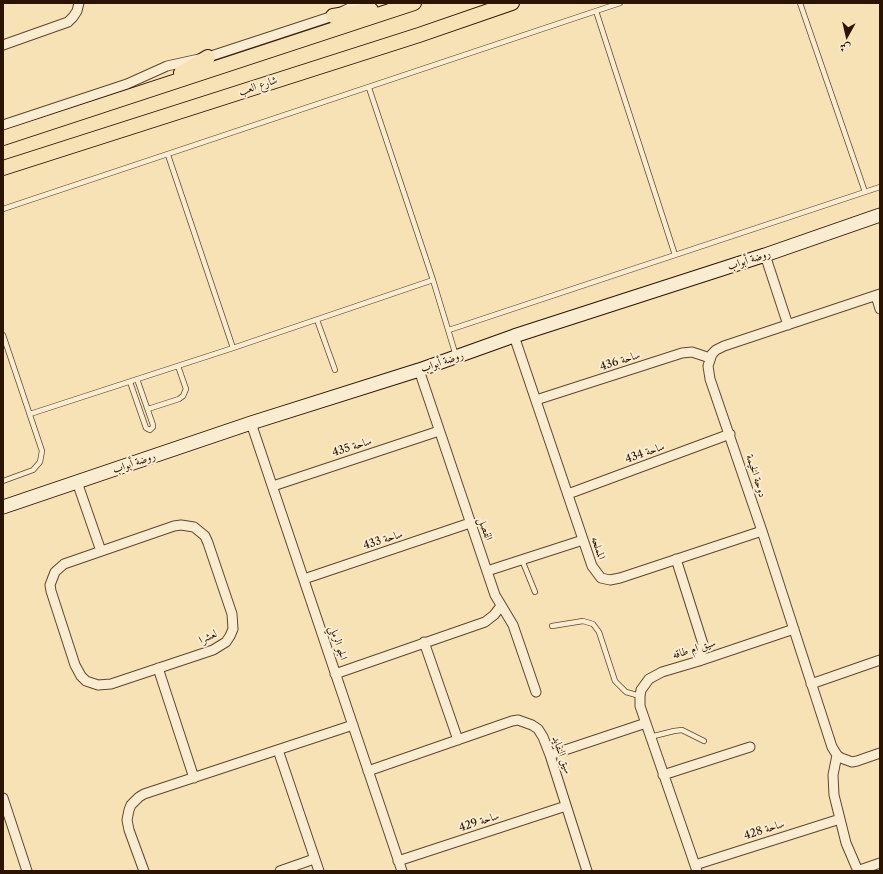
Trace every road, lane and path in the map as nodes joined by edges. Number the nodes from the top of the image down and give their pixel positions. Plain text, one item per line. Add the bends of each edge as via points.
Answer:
1 (79, 3) edge
2 (360, 3) edge
3 (413, 3) edge
4 (512, 3) edge
5 (620, 3) edge
6 (800, 3) edge
7 (596, 11) junction
8 (333, 16) junction
9 (3, 45) edge
10 (208, 57) junction
11 (159, 86) junction
12 (369, 88) junction
13 (3, 125) edge
14 (9, 136) edge
15 (3, 142) edge
16 (168, 155) junction
17 (3, 168) edge
18 (880, 187) edge
19 (865, 192) junction
20 (3, 209) edge
21 (880, 215) edge
22 (765, 254) junction
23 (675, 255) junction
24 (433, 280) junction
25 (878, 295) edge
26 (880, 309) edge
27 (317, 320) junction
28 (788, 325) junction
29 (449, 330) junction
30 (3, 335) edge
31 (514, 336) junction
32 (233, 348) junction
33 (456, 357) junction
34 (710, 358) junction
35 (178, 366) junction
36 (335, 370) dead end
37 (419, 370) junction
38 (138, 379) junction
39 (130, 382) junction
40 (536, 400) junction
41 (148, 409) junction
42 (30, 414) junction
43 (251, 423) junction
44 (439, 431) junction
45 (730, 434) junction
46 (3, 481) edge
47 (77, 482) junction
48 (273, 486) junction
49 (568, 494) junction
50 (3, 507) edge
51 (470, 524) junction
52 (762, 531) junction
53 (583, 540) junction
54 (101, 551) junction
55 (522, 560) junction
56 (676, 560) junction
57 (488, 571) junction
58 (304, 579) junction
59 (535, 592) dead end
60 (501, 606) junction
61 (552, 626) dead end
62 (794, 628) junction
63 (424, 642) junction
64 (703, 644) junction
65 (719, 654) junction
66 (880, 660) edge
67 (699, 661) junction
68 (158, 668) junction
69 (336, 674) junction
70 (811, 684) junction
71 (536, 692) dead end
72 (640, 696) junction
73 (646, 724) junction
74 (353, 725) junction
75 (650, 737) junction
76 (458, 740) junction
77 (704, 741) dead end
78 (750, 747) dead end
79 (278, 750) junction
80 (880, 753) edge
81 (550, 755) junction
82 (837, 755) junction
83 (368, 770) junction
84 (663, 775) junction
85 (194, 778) junction
86 (3, 798) edge
87 (566, 806) junction
88 (840, 819) junction
89 (314, 859) junction
90 (398, 860) junction
91 (880, 863) edge
92 (696, 868) edge
93 (27, 871) edge
94 (144, 871) edge
95 (280, 871) edge
96 (318, 871) edge
97 (402, 871) edge
98 (587, 871) edge
99 (857, 871) edge

1 - 9 street via 77,11 68,22
2 - 8 street
3 - 8 main road
3 - 11 main road
4 - 17 main road, شارع العب
5 - 7 lane
6 - 19 lane
7 - 12 lane
7 - 23 lane
8 - 10 street
10 - 11 main road
10 - 13 street via 167,66 127,84
11 - 14 main road
12 - 16 lane
12 - 24 lane
14 - 15 main road
16 - 20 lane
16 - 32 lane
18 - 19 lane
19 - 23 lane
21 - 22 street, روضة أبواب
22 - 28 street
22 - 31 street, روضة أبواب
23 - 29 lane
24 - 27 lane
24 - 29 lane
25 - 26 street
25 - 28 street
27 - 32 lane
27 - 36 lane
28 - 34 street via 724,346 716,350
29 - 33 lane
30 - 42 lane
31 - 33 street, روضة أبواب
31 - 40 street, المملحه
32 - 35 lane
33 - 37 street, روضة أبواب
34 - 40 street, ساحة 436 via 692,352 682,353
34 - 45 street, دوحة الخيمة via 710,379
35 - 38 lane
35 - 41 lane via 185,394 180,399
37 - 43 street, روضة أبواب
37 - 44 street, الفصل
38 - 39 lane
38 - 41 lane
39 - 41 lane via 146,428 150,430 153,425
39 - 42 lane
40 - 49 street, المملحه
42 - 46 lane via 42,451 40,462 33,470
43 - 47 street, روضة أبواب
43 - 48 street, الجو الرملي
44 - 48 street, ساحة 435
44 - 51 street, الفصل
45 - 49 street, ساحة 434
45 - 52 street, دوحة الخيمة
47 - 50 street, روضة أبواب
47 - 54 street
48 - 58 street, الجو الرملي
49 - 53 street, المملحه
51 - 57 street, الفصل
51 - 58 street, ساحة 433
52 - 56 street, المملحه
52 - 62 street, دوحة الخيمة
53 - 55 street
53 - 56 street, المملحه via 592,566 601,578 615,580
54 - 68 street, لعشرا via 59,567 50,585 77,671 92,684 105,685
54 - 68 street, لعشرا via 174,526 194,527 205,536 232,614 233,629 220,647
55 - 57 street
55 - 59 lane
56 - 64 street
57 - 60 street, الفصل via 495,596
58 - 69 street, الجو الرملي
60 - 63 street via 485,622
60 - 71 street, الفصل via 513,625
61 - 72 lane via 584,621 593,624 614,681 626,692
62 - 65 street, سيق ام طاقه
62 - 70 street, دوحة الخيمة
63 - 69 street
63 - 76 street
64 - 65 street
64 - 67 street
65 - 67 street, سيق ام طاقه
66 - 70 street
67 - 72 street, سيق ام طاقه via 656,674 645,684
68 - 85 street
69 - 74 street, الجو الرملي
70 - 82 street, دوحة الخيمة
72 - 73 street via 640,706
73 - 75 street
73 - 81 street
74 - 79 street
74 - 83 street, الجو الرملي
75 - 77 lane via 682,730
75 - 84 street
76 - 81 street, سيق النفايد via 518,720 538,729
76 - 83 street, سيق النفايد
78 - 84 street
79 - 85 street
79 - 89 street
80 - 82 street via 852,762
81 - 87 street, سيق النفايد
82 - 88 street via 834,795
83 - 90 street, الجو الرملي
84 - 92 street
85 - 94 street via 144,794 131,805 127,815 128,825
86 - 93 street
87 - 90 street, ساحة 429
87 - 98 street, سيق النفايد
88 - 92 street, ساحة 428
88 - 99 street
89 - 95 street
89 - 96 street
90 - 97 street, الجو الرملي
91 - 99 street

